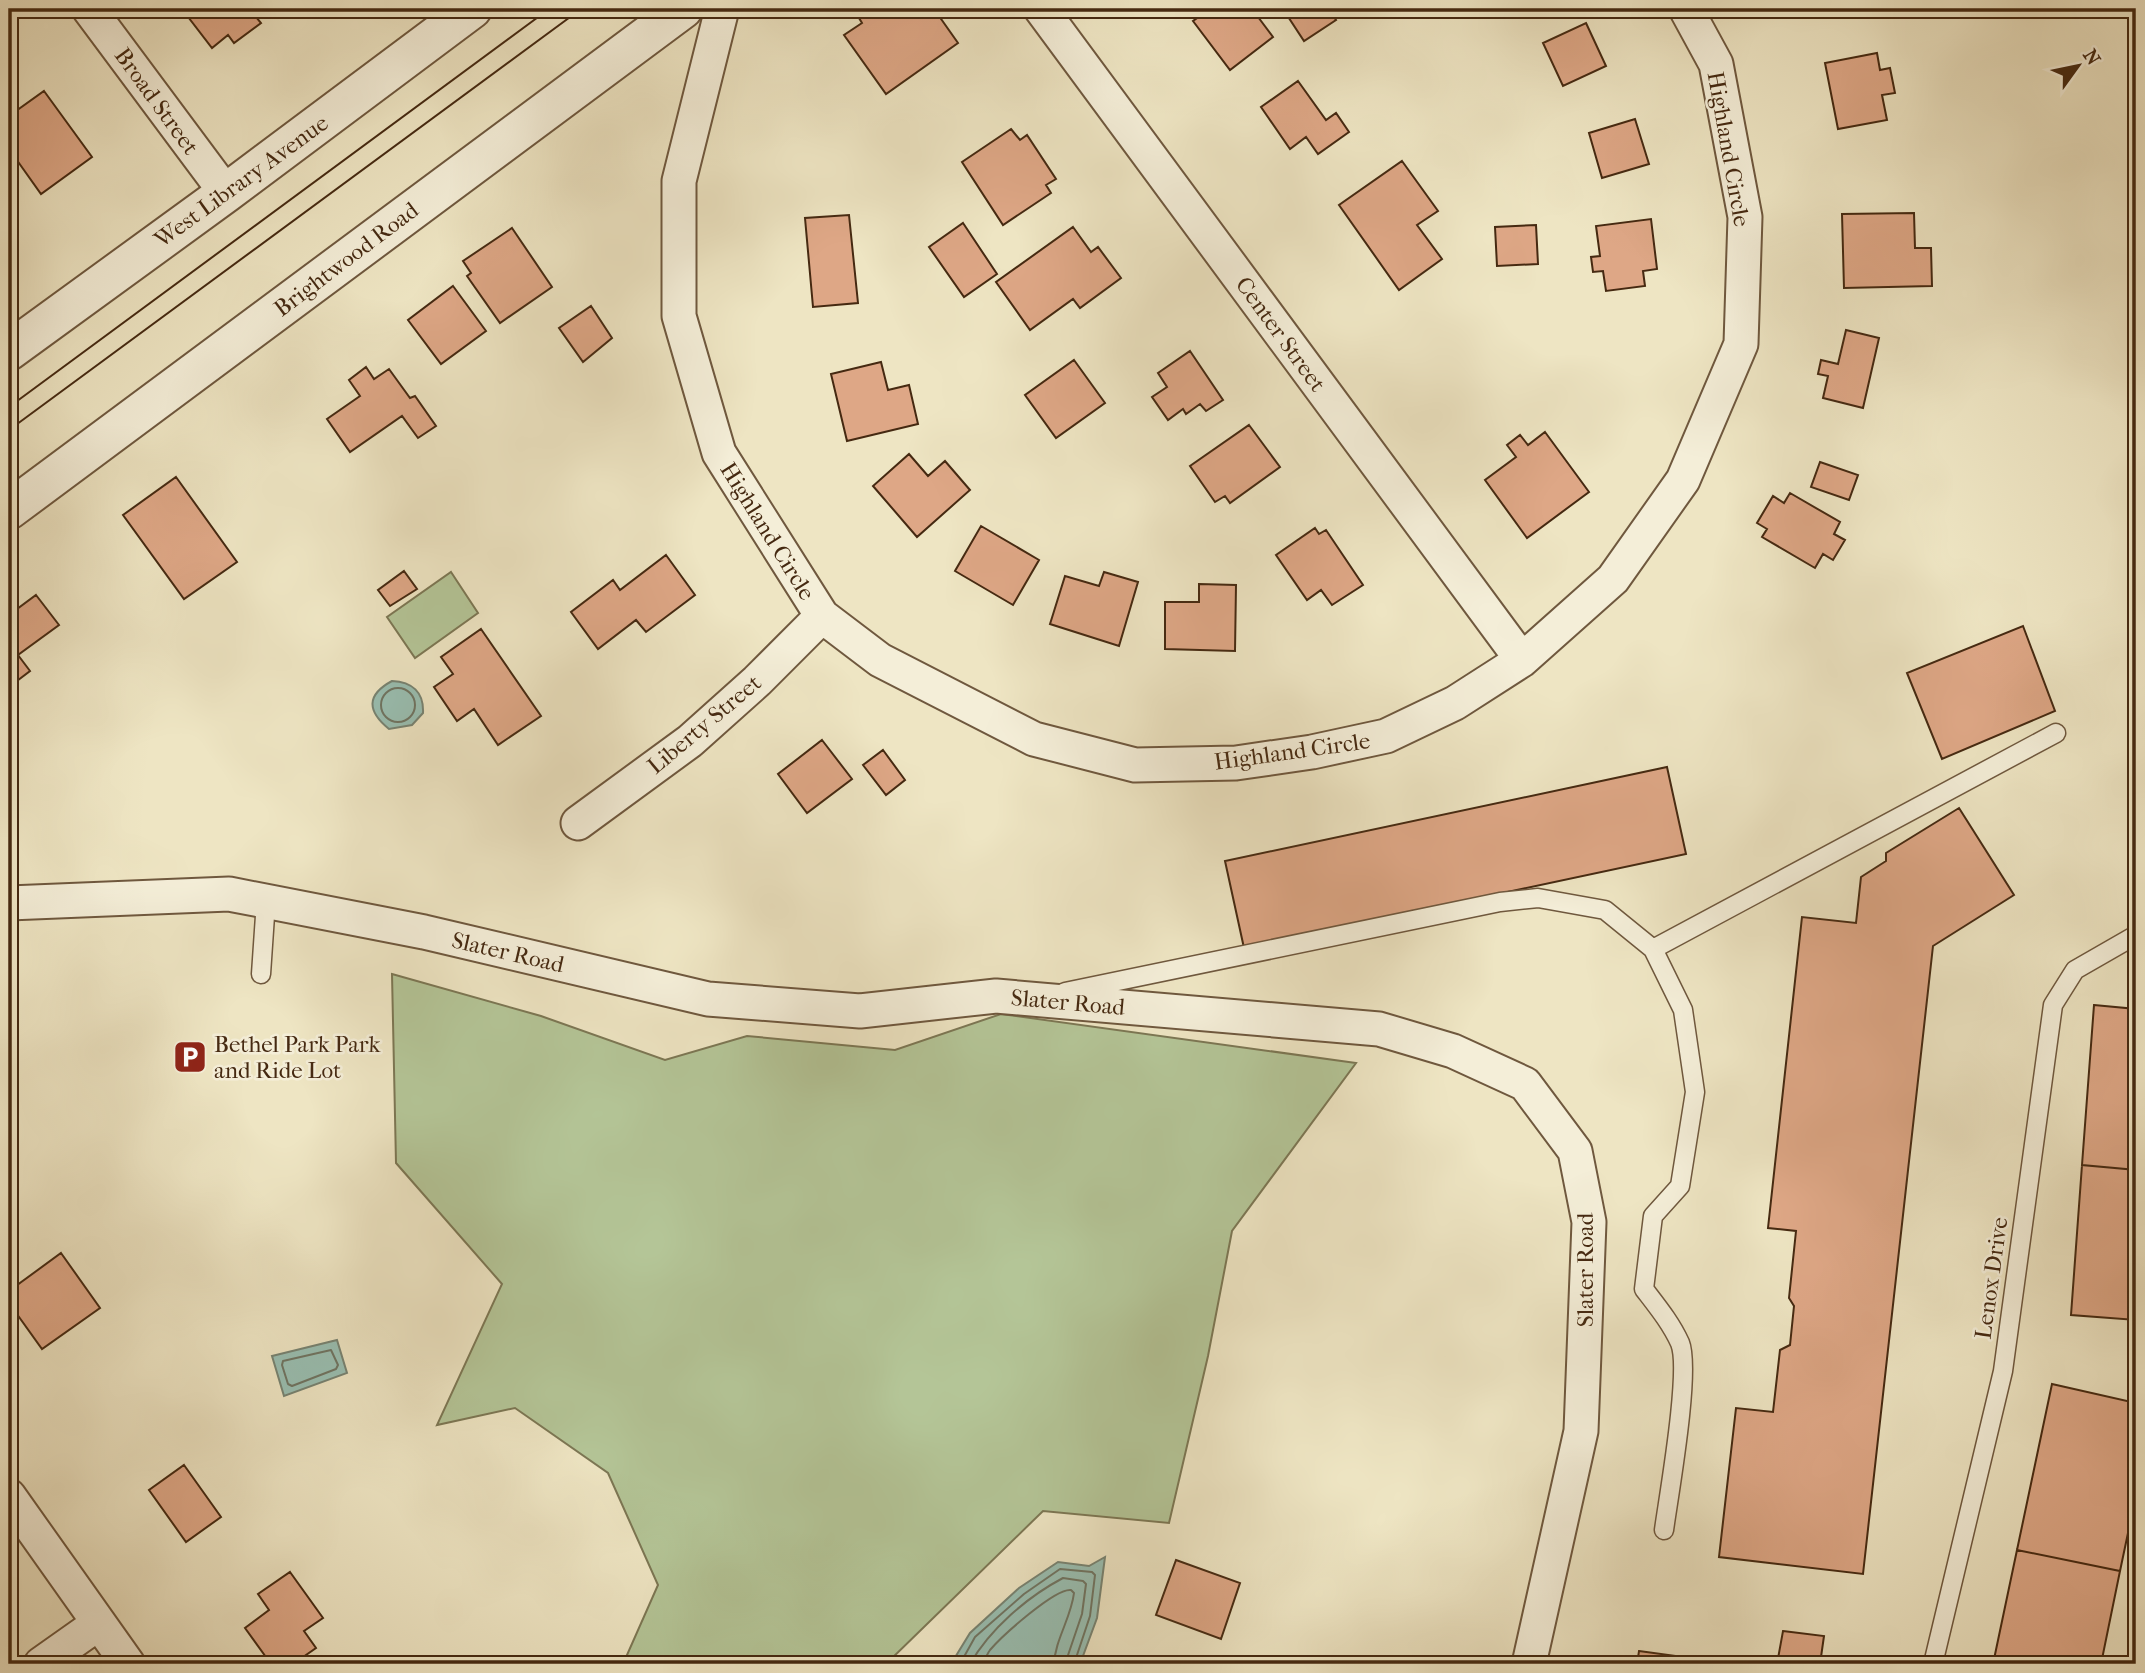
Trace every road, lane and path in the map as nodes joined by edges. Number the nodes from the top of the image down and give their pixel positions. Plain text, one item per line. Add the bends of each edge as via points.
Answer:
1 (89, 9) edge
2 (472, 9) edge
3 (682, 9) edge
4 (722, 9) edge
5 (1041, 9) edge
6 (1686, 9) edge
7 (226, 193) junction
8 (9, 351) edge
9 (9, 510) edge
10 (822, 616) junction
11 (1522, 660) junction
12 (2056, 733) dead end
13 (578, 823) dead end
14 (266, 901) junction
15 (9, 903) edge
16 (2136, 934) edge
17 (1653, 949) junction
18 (261, 974) dead end
19 (1031, 999) junction
20 (9, 1496) edge
21 (1664, 1530) dead end
22 (99, 1623) junction
23 (41, 1664) edge
24 (128, 1664) edge
25 (1528, 1664) edge
26 (1933, 1664) edge

1 - 7 street, Broad Street
2 - 7 street, West Library Avenue
3 - 9 street, Brightwood Road
4 - 10 street, Highland Circle via 679,181 678,316 719,453
5 - 11 street, Center Street
6 - 11 street, Highland Circle via 1716,64 1745,217 1741,344 1684,480 1613,579
7 - 8 street, West Library Avenue
10 - 11 street, Highland Circle via 880,660 1034,739 1135,765 1236,763 1386,736 1455,703
10 - 13 street, Liberty Street via 691,741
12 - 17 lane
14 - 15 street, Slater Road via 229,894
14 - 18 lane
14 - 19 street, Slater Road via 424,932 708,999 860,1011 996,996
16 - 26 lane, Lenox Drive via 2075,970 2053,1005 2003,1371
17 - 19 lane via 1605,910 1538,898 1500,902
17 - 21 lane via 1682,1010 1695,1092 1681,1186 1653,1216 1644,1289 1681,1345 1684,1376
19 - 25 street, Slater Road via 1379,1029 1453,1051 1525,1084 1575,1152 1589,1222 1581,1431
20 - 22 street
22 - 23 street
22 - 24 street

